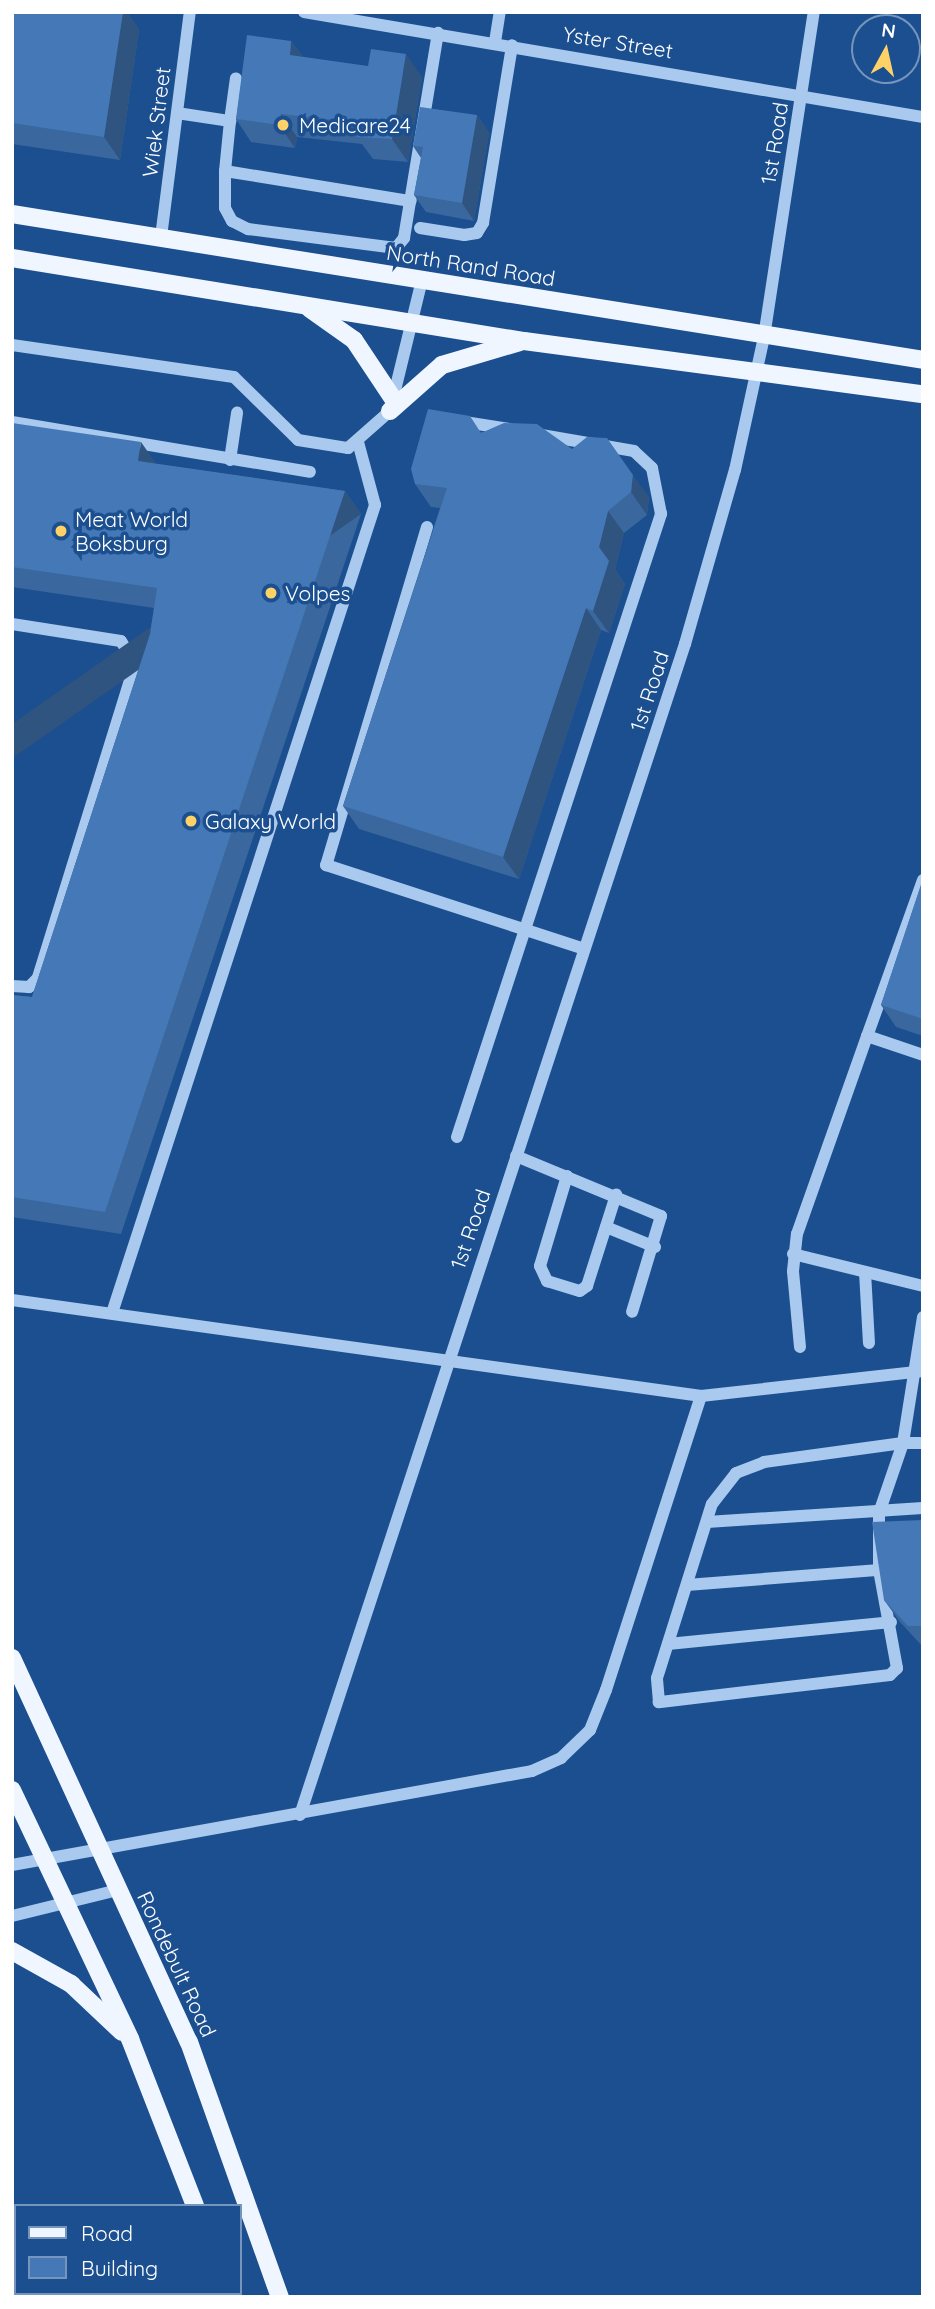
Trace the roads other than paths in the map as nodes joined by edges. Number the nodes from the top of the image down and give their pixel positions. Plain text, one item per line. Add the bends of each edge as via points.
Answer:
1 (190, 12) edge
2 (304, 12) edge
3 (500, 12) edge
4 (814, 12) edge
5 (438, 33) junction
6 (495, 42) junction
7 (512, 45) junction
8 (236, 78) dead end
9 (801, 92) junction
10 (177, 113) junction
11 (923, 117) edge
12 (230, 121) junction
13 (225, 171) junction
14 (411, 201) junction
15 (12, 214) edge
16 (420, 228) dead end
17 (161, 237) junction
18 (12, 258) edge
19 (422, 280) junction
20 (302, 304) junction
21 (416, 322) junction
22 (764, 337) junction
23 (524, 341) junction
24 (12, 345) edge
25 (923, 360) edge
26 (756, 374) junction
27 (923, 394) edge
28 (392, 406) junction
29 (237, 413) dead end
30 (452, 420) edge
31 (12, 422) edge
32 (358, 442) junction
33 (230, 460) junction
34 (310, 472) dead end
35 (427, 527) dead end
36 (12, 624) edge
37 (923, 880) edge
38 (525, 928) junction
39 (584, 949) junction
40 (12, 986) edge
41 (867, 1036) junction
42 (923, 1055) edge
43 (457, 1137) dead end
44 (516, 1156) junction
45 (567, 1176) junction
46 (616, 1195) junction
47 (606, 1227) junction
48 (655, 1247) junction
49 (793, 1254) junction
50 (865, 1272) junction
51 (923, 1286) edge
52 (12, 1300) edge
53 (632, 1312) dead end
54 (112, 1313) junction
55 (923, 1317) edge
56 (869, 1343) dead end
57 (800, 1347) dead end
58 (444, 1363) junction
59 (918, 1372) edge
60 (701, 1396) junction
61 (903, 1443) junction
62 (923, 1443) edge
63 (923, 1508) edge
64 (879, 1513) junction
65 (707, 1521) junction
66 (879, 1570) junction
67 (688, 1585) junction
68 (891, 1622) junction
69 (668, 1644) junction
70 (12, 1658) edge
71 (12, 1790) edge
72 (300, 1815) junction
73 (100, 1847) junction
74 (48, 1859) junction
75 (12, 1865) edge
76 (118, 1889) junction
77 (67, 1903) junction
78 (12, 1916) edge
79 (12, 1951) edge
80 (130, 2039) junction
81 (194, 2204) edge
82 (281, 2297) edge

1 - 10 street, Wiek Street
2 - 5 street, Yster Street
3 - 6 street
4 - 9 street, 1st Road
5 - 6 street, Yster Street
5 - 14 street
6 - 7 street, Yster Street
7 - 9 street, Yster Street
7 - 16 street via 483,223 477,233 464,235
8 - 12 street
9 - 11 street, Yster Street
9 - 22 street, 1st Road
10 - 12 street
10 - 17 street, Wiek Street
12 - 13 street
13 - 14 street
13 - 14 street via 225,208 232,221 248,229 386,250 404,238
15 - 17 main road, North Rand Road
17 - 19 main road, North Rand Road
18 - 20 main road
19 - 21 street
19 - 22 main road, North Rand Road
20 - 21 main road
20 - 28 main road via 354,340
21 - 23 main road
21 - 28 street
22 - 25 main road, North Rand Road
22 - 26 street, 1st Road
23 - 26 main road
23 - 28 main road via 442,365
24 - 32 street via 234,377 298,440 333,449
26 - 27 main road
26 - 39 street, 1st Road via 685,643
28 - 32 street
29 - 33 street
30 - 38 street via 634,451 652,468 662,496
31 - 33 street
32 - 54 street via 375,505
33 - 34 street
35 - 38 street via 326,865
36 - 40 street via 121,641 135,664 38,978 29,987
37 - 41 street
38 - 39 street
38 - 43 street
39 - 44 street, 1st Road
41 - 42 street
41 - 49 street
44 - 45 street
44 - 58 street, 1st Road
45 - 46 street
45 - 47 street via 541,1275 580,1291
46 - 47 street
46 - 48 street via 662,1216
47 - 48 street
48 - 53 street
49 - 50 street
49 - 57 street
50 - 51 street
50 - 56 street
52 - 54 street
54 - 58 street
55 - 59 street
58 - 60 street
58 - 72 street, 1st Road
59 - 60 street
59 - 61 street
60 - 72 street via 611,1677 579,1744 531,1771
61 - 62 street
61 - 64 street
61 - 65 street via 764,1462 736,1473
63 - 64 street
64 - 65 street
64 - 66 street
65 - 67 street
66 - 67 street
66 - 68 street
67 - 69 street
68 - 69 street
68 - 69 street via 899,1660 890,1675 664,1703 655,1693
70 - 73 main road, Rondebult Road
71 - 74 main road
72 - 73 street
73 - 74 street
73 - 76 main road, Rondebult Road
74 - 75 street
74 - 77 main road
76 - 77 street
76 - 82 main road, Rondebult Road via 189,2042
77 - 78 street
77 - 80 main road
79 - 80 main road via 71,1984
80 - 81 main road

